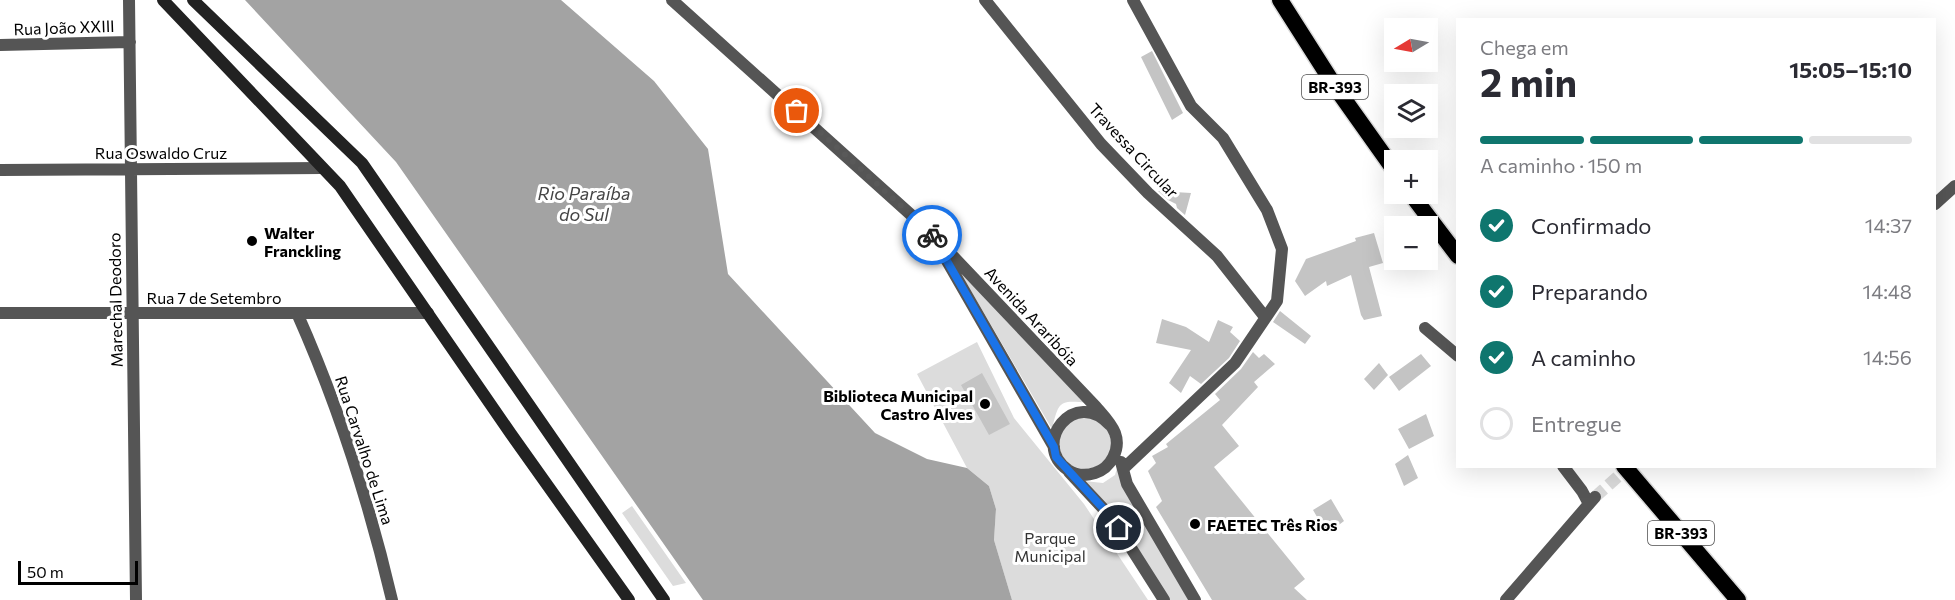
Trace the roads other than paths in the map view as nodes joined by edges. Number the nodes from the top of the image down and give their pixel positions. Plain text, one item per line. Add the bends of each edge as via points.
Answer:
1 (129, 0) edge
2 (163, 0) edge
3 (193, 0) edge
4 (672, 0) edge
5 (985, 0) edge
6 (1133, 0) edge
7 (1280, 0) edge
8 (130, 42) junction
9 (0, 45) edge
10 (1384, 156) edge
11 (131, 168) junction
12 (322, 168) junction
13 (0, 170) edge
14 (1955, 186) edge
15 (1936, 203) edge
16 (1419, 204) edge
17 (929, 231) junction
18 (1456, 253) edge
19 (132, 313) junction
20 (297, 313) junction
21 (428, 313) junction
22 (0, 314) edge
23 (1265, 318) junction
24 (1425, 328) dead end
25 (1456, 354) edge
26 (1113, 429) junction
27 (1054, 447) junction
28 (1062, 465) junction
29 (1123, 468) junction
30 (1565, 468) edge
31 (1626, 468) edge
32 (136, 600) edge
33 (392, 600) edge
34 (629, 600) edge
35 (664, 600) edge
36 (1164, 600) edge
37 (1195, 600) edge
38 (1506, 600) edge
39 (1738, 600) edge

1 - 8 street, Marechal Deodoro
2 - 12 main road
3 - 35 main road via 362,163
4 - 17 street, Avenida Araribóia
5 - 23 street, Travessa Circular via 1101,144 1217,256
6 - 23 street via 1191,106 1223,138 1267,210 1282,249 1277,301
7 - 10 highway, BR-393
8 - 9 street, Rua João XXIII
8 - 11 street, Marechal Deodoro
11 - 12 street, Rua Oswaldo Cruz
11 - 13 street, Rua Oswaldo Cruz
11 - 19 street, Marechal Deodoro
12 - 21 main road via 340,186
14 - 15 street
16 - 18 highway
17 - 26 street, Avenida Araribóia
17 - 27 street, Avenida Araribóia
19 - 20 street, Rua 7 de Setembro
19 - 22 street, Rua 7 de Setembro
19 - 32 street, Marechal Deodoro
20 - 21 street, Rua 7 de Setembro
20 - 33 street, Rua Carvalho de Lima via 319,361 354,462
21 - 34 main road
23 - 29 street via 1235,363
24 - 25 street
26 - 27 street via 1105,419 1090,412 1074,414 1056,430
26 - 28 street via 1114,455 1101,471 1081,475
26 - 29 street
27 - 28 street
28 - 36 street via 1112,518
29 - 37 street via 1127,484
30 - 38 street via 1592,501
31 - 39 highway, BR-393

